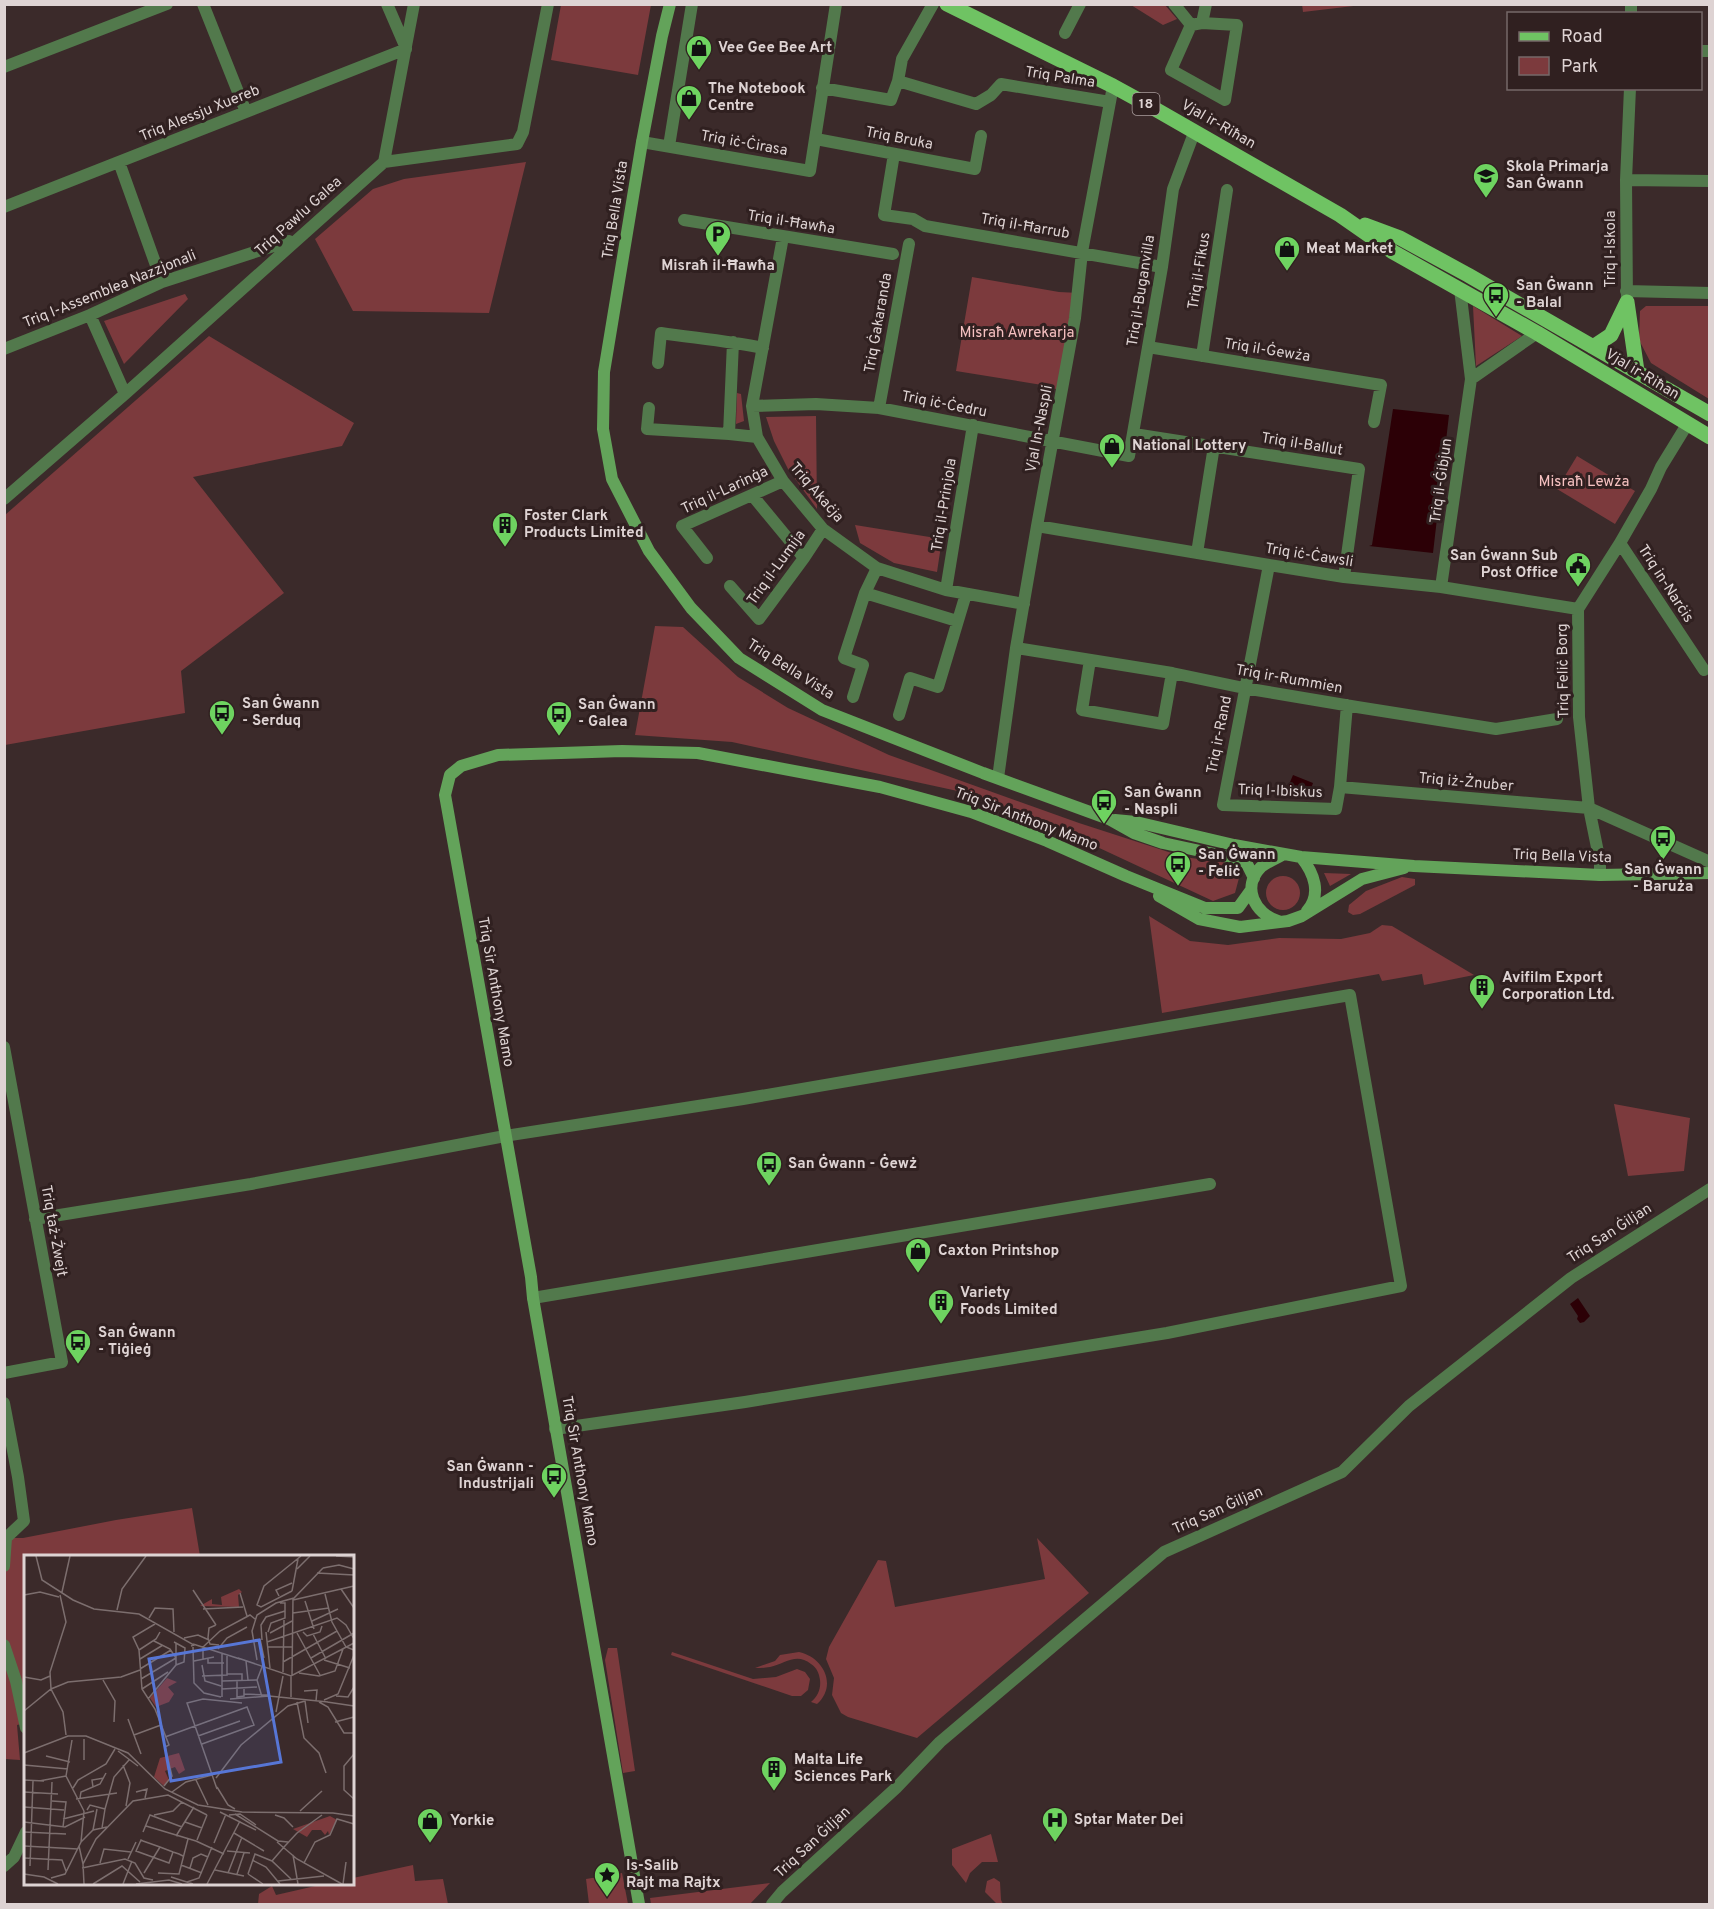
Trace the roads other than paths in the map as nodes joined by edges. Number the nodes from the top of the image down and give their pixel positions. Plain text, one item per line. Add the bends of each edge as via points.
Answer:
1 (167, 4) edge
2 (203, 4) edge
3 (387, 4) edge
4 (414, 4) edge
5 (548, 4) edge
6 (670, 4) edge
7 (692, 4) edge
8 (836, 4) edge
9 (933, 4) edge
10 (946, 4) edge
11 (1080, 4) edge
12 (1174, 4) edge
13 (1206, 4) edge
14 (1197, 24) junction
15 (1065, 33) dead end
16 (406, 49) junction
17 (4, 67) edge
18 (898, 81) junction
19 (822, 88) junction
20 (1630, 90) edge
21 (1111, 94) junction
22 (246, 112) junction
23 (1194, 132) junction
24 (981, 136) dead end
25 (816, 139) junction
26 (642, 142) junction
27 (669, 146) junction
28 (894, 154) junction
29 (119, 162) junction
30 (384, 162) junction
31 (1626, 180) junction
32 (1710, 181) edge
33 (1227, 190) dead end
34 (4, 207) edge
35 (1340, 215) junction
36 (684, 220) dead end
37 (783, 237) junction
38 (296, 239) junction
39 (909, 244) dead end
40 (1083, 252) junction
41 (893, 254) dead end
42 (1161, 267) junction
43 (162, 282) junction
44 (1460, 289) junction
45 (1710, 293) edge
46 (1626, 296) junction
47 (90, 315) junction
48 (1537, 333) junction
49 (733, 342) junction
50 (1148, 347) junction
51 (1593, 347) junction
52 (763, 348) junction
53 (4, 349) edge
54 (1202, 356) junction
55 (658, 363) dead end
56 (1637, 371) junction
57 (1472, 379) junction
58 (125, 394) junction
59 (752, 406) junction
60 (649, 408) dead end
61 (879, 408) junction
62 (1710, 414) edge
63 (1374, 422) dead end
64 (1688, 423) junction
65 (973, 425) junction
66 (729, 434) junction
67 (1134, 434) junction
68 (757, 437) junction
69 (1710, 437) edge
70 (1053, 441) junction
71 (1214, 446) junction
72 (1129, 456) joint
73 (783, 481) junction
74 (752, 495) junction
75 (4, 499) edge
76 (1037, 525) junction
77 (823, 529) junction
78 (1620, 543) junction
79 (1197, 553) junction
80 (707, 558) dead end
81 (804, 558) junction
82 (1269, 565) junction
83 (877, 568) junction
84 (1344, 577) junction
85 (730, 586) dead end
86 (1442, 587) junction
87 (946, 590) junction
88 (865, 593) junction
89 (966, 594) junction
90 (1024, 604) junction
91 (1578, 609) junction
92 (957, 621) junction
93 (1016, 648) junction
94 (1090, 660) junction
95 (1704, 670) dead end
96 (1172, 673) junction
97 (1245, 688) junction
98 (853, 697) dead end
99 (1347, 705) junction
100 (899, 715) dead end
101 (1557, 720) dead end
102 (998, 778) junction
103 (1340, 788) junction
104 (1222, 805) joint
105 (1589, 808) junction
106 (1109, 819) junction
107 (1282, 855) junction
108 (1301, 857) junction
109 (1233, 858) junction
110 (1710, 862) edge
111 (1414, 866) junction
112 (1710, 873) edge
113 (1600, 875) junction
114 (1126, 876) junction
115 (1253, 884) junction
116 (1302, 916) junction
117 (1288, 921) junction
118 (4, 1047) edge
119 (505, 1136) junction
120 (1210, 1184) dead end
121 (1710, 1189) edge
122 (35, 1219) junction
123 (533, 1298) junction
124 (4, 1372) edge
125 (4, 1404) edge
126 (555, 1429) junction
127 (4, 1566) edge
128 (4, 1645) edge
129 (24, 1719) edge
130 (24, 1837) edge
131 (4, 1866) edge
132 (639, 1905) edge
133 (772, 1905) edge

1 - 17 street
2 - 22 street
3 - 16 street
4 - 16 street
5 - 30 street via 523,132 517,144
6 - 26 main road, Triq Bella Vista
7 - 27 street
8 - 19 street
9 - 18 street via 902,59
10 - 21 main road, Vjal ir-Riħan / 18
11 - 15 street
12 - 14 street
13 - 14 street
14 - 14 street via 1171,70 1225,100 1237,25
16 - 22 street, Triq Alessju Xuereb
16 - 30 street
18 - 19 street via 891,100
18 - 21 street, Triq Palma via 976,104 1001,84
19 - 25 street
20 - 31 street, Triq l-Iskola
21 - 23 main road, Vjal ir-Riħan / 18
21 - 40 street, Vjal In-Naspli
22 - 29 street, Triq Alessju Xuereb
23 - 35 main road, Vjal ir-Riħan / 18
23 - 42 street, Triq il-Buganvilla via 1173,189
24 - 28 street, Triq Bruka via 975,169
25 - 27 street, Triq iċ-Ċirasa via 810,171
25 - 28 street, Triq Bruka
26 - 27 street, Triq iċ-Ċirasa
26 - 102 main road, Triq Bella Vista via 604,372 603,429 612,479 649,551 691,608 739,658 822,710
28 - 40 street, Triq il-Ħarrub via 884,215 913,219 925,226
29 - 34 street, Triq Alessju Xuereb
29 - 43 street
30 - 38 street, Triq Pawlu Galea
31 - 32 street
31 - 46 street, Triq l-Iskola
33 - 54 street, Triq il-Fikus
35 - 44 main road, Vjal ir-Riħan / 18 via 1393,252
35 - 51 main road, Vjal ir-Riħan / 18 via 1400,238
36 - 37 street, Triq il-Ħawħa
37 - 41 street, Triq il-Ħawħa
37 - 52 street, Triq Akaċja
38 - 43 street, Triq l-Assemblea Nazzjonali
38 - 58 street, Triq Pawlu Galea
39 - 61 street, Triq Ġakaranda
40 - 42 street, Triq il-Ħarrub
40 - 70 street, Vjal In-Naspli via 1077,310
42 - 50 street, Triq il-Buganvilla
43 - 47 street, Triq l-Assemblea Nazzjonali
44 - 48 main road, Vjal ir-Riħan / 18
44 - 57 street, Triq il-Ġibjun
45 - 46 street
46 - 51 main road via 1611,335
46 - 56 main road
47 - 53 street, Triq l-Assemblea Nazzjonali
47 - 58 street
48 - 57 street
48 - 64 main road, Vjal ir-Riħan / 18
49 - 52 street
49 - 55 street via 661,333
49 - 66 street
50 - 54 street, Triq il-Ġewża
50 - 67 street, Triq il-Buganvilla
51 - 56 main road, Vjal ir-Riħan / 18
52 - 59 street, Triq Akaċja
54 - 63 street, Triq il-Ġewża via 1381,385
56 - 62 main road, Vjal ir-Riħan / 18
57 - 86 street, Triq il-Ġibjun
58 - 75 street, Triq Pawlu Galea
59 - 61 street, Triq iċ-Ċedru via 816,404
59 - 68 street, Triq Akaċja
60 - 66 street via 647,429
61 - 65 street, Triq iċ-Ċedru
64 - 69 main road, Vjal ir-Riħan / 18
64 - 78 street, Triq Feliċ Borg
65 - 70 street, Triq iċ-Ċedru
65 - 87 street, Triq il-Prinjola
66 - 68 street
67 - 71 street, Triq il-Ballut
67 - 72 street, Triq il-Buganvilla
68 - 73 street, Triq Akaċja
70 - 72 street, Triq iċ-Ċedru
70 - 76 street, Vjal In-Naspli
71 - 79 street
71 - 84 street, Triq il-Ballut via 1359,469
73 - 74 street, Triq il-Larinġa
73 - 77 street, Triq Akaċja
74 - 80 street, Triq il-Larinġa via 682,526
74 - 81 street
76 - 79 street, Triq iċ-Ċawsli
76 - 90 street, Vjal In-Naspli
77 - 81 street, Triq il-Lumija
77 - 83 street, Triq Akaċja
78 - 91 street, Triq Feliċ Borg
78 - 95 street, Triq in-Narċis
79 - 82 street, Triq iċ-Ċawsli
81 - 85 street, Triq il-Lumija via 759,619
82 - 84 street, Triq iċ-Ċawsli
82 - 97 street, Triq ir-Rand
83 - 87 street, Triq Akaċja
83 - 88 street
84 - 86 street, Triq iċ-Ċawsli
86 - 91 street, Triq iċ-Ċawsli
87 - 89 street, Triq Akaċja
88 - 92 street
88 - 98 street via 844,658 863,665
89 - 90 street, Triq Akaċja
89 - 92 street
90 - 93 street, Vjal In-Naspli
91 - 105 street, Triq Feliċ Borg via 1579,717
92 - 100 street via 938,687 910,678
93 - 94 street, Triq ir-Rummien
93 - 102 street, Vjal In-Naspli
94 - 96 street, Triq ir-Rummien
94 - 96 street via 1082,710 1163,724
96 - 97 street, Triq ir-Rummien
97 - 99 street, Triq ir-Rummien
97 - 104 street, Triq ir-Rand
99 - 101 street, Triq ir-Rummien via 1496,729
99 - 103 street
102 - 106 main road, Triq Bella Vista
103 - 104 street, Triq l-Ibiskus via 1336,809
103 - 105 street, Triq iż-Żnuber
105 - 110 street
105 - 113 street, Triq Feliċ Borg
106 - 107 main road, Triq Bella Vista
106 - 109 main road, Triq Bella Vista via 1163,843
107 - 108 main road, Triq Bella Vista
107 - 109 main road, Triq Bella Vista
107 - 115 main road via 1263,866
108 - 111 main road, Triq Bella Vista
108 - 116 main road via 1310,868 1315,888 1310,909
109 - 115 main road via 1247,864
111 - 113 main road, Triq Bella Vista
111 - 116 main road, Triq Bella Vista via 1362,879
112 - 113 main road, Triq Bella Vista
114 - 115 main road, Triq Sir Anthony Mamo via 1205,908 1238,908
114 - 117 main road, Triq Sir Anthony Mamo via 1199,919 1240,927
114 - 119 main road, Triq Sir Anthony Mamo via 971,812 880,787 698,753 498,755 460,766 450,775 445,795
115 - 117 main road via 1253,900 1258,910 1266,917
116 - 117 main road, Triq Bella Vista
118 - 122 street, Triq taż-Żwejt
119 - 122 street via 251,1185
119 - 123 main road, Triq Sir Anthony Mamo
119 - 126 street via 1350,995 1401,1286 1167,1333
120 - 123 street
121 - 133 street, Triq San Ġiljan via 1570,1278 1409,1406 1342,1472 1164,1552 940,1742
122 - 124 street, Triq taż-Żwejt via 62,1362
123 - 126 main road, Triq Sir Anthony Mamo
125 - 127 street via 24,1521 6,1538
126 - 132 main road, Triq Sir Anthony Mamo
128 - 129 street
130 - 131 street via 14,1857

